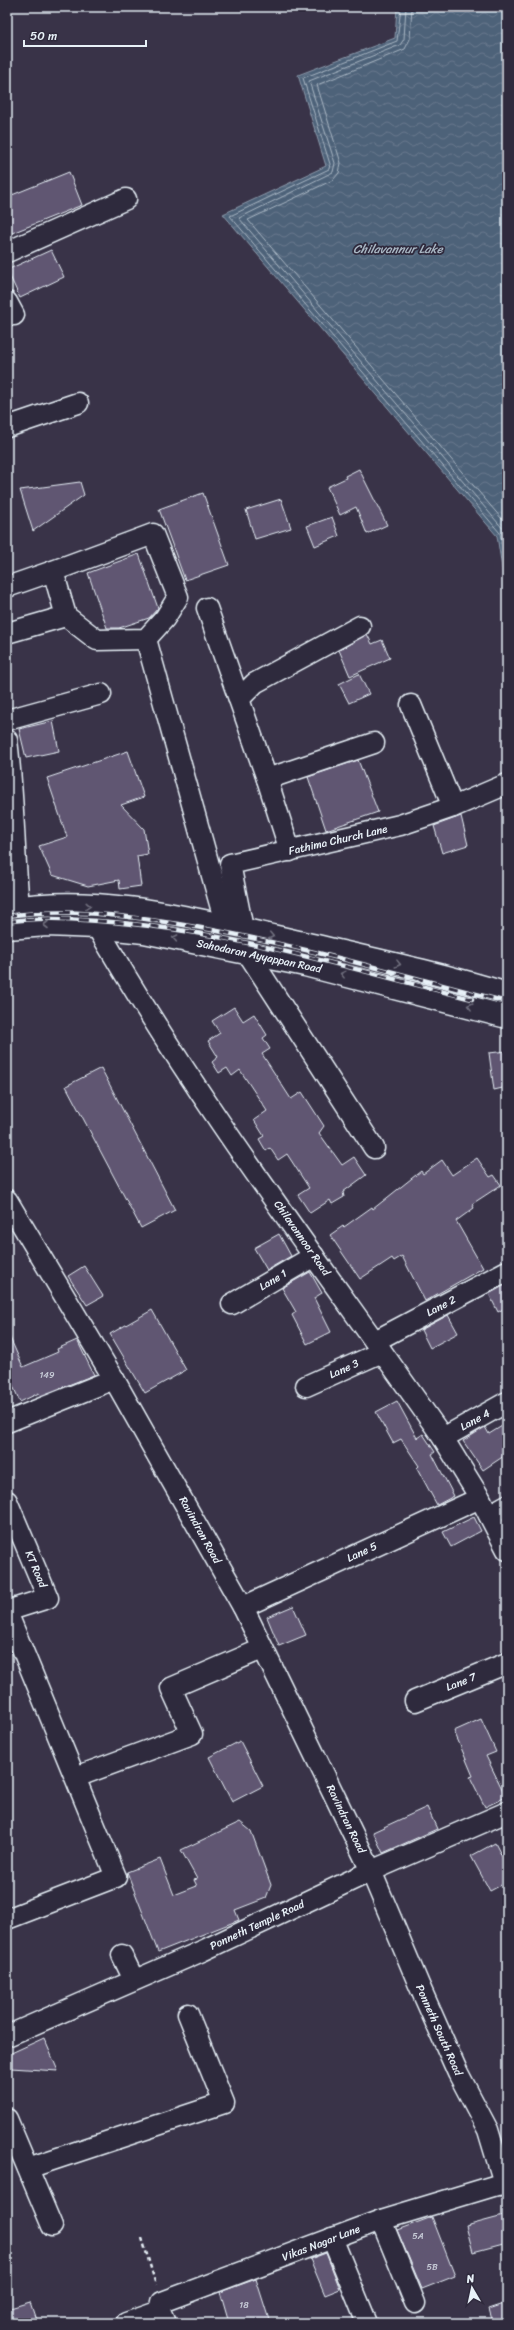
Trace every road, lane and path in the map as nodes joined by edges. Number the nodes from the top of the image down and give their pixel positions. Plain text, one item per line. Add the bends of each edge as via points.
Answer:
1 (126, 199) dead end
2 (7, 252) edge
3 (78, 403) dead end
4 (7, 428) edge
5 (53, 571) junction
6 (7, 587) edge
7 (207, 608) dead end
8 (66, 616) junction
9 (360, 626) dead end
10 (7, 633) edge
11 (146, 639) junction
12 (101, 694) dead end
13 (239, 698) junction
14 (411, 705) dead end
15 (7, 720) edge
16 (7, 740) edge
17 (374, 743) dead end
18 (267, 779) junction
19 (10, 780) edge
20 (507, 784) edge
21 (453, 807) junction
22 (290, 851) junction
23 (13, 917) edge
24 (97, 927) junction
25 (234, 928) junction
26 (247, 952) junction
27 (507, 994) edge
28 (507, 1017) edge
29 (374, 1148) dead end
30 (9, 1209) edge
31 (314, 1256) junction
32 (507, 1271) edge
33 (232, 1304) dead end
34 (379, 1346) junction
35 (114, 1379) junction
36 (306, 1386) dead end
37 (507, 1402) edge
38 (7, 1422) edge
39 (442, 1438) junction
40 (7, 1501) edge
41 (507, 1505) edge
42 (485, 1506) junction
43 (507, 1550) edge
44 (243, 1607) junction
45 (7, 1612) edge
46 (262, 1649) junction
47 (507, 1663) edge
48 (415, 1701) dead end
49 (76, 1776) junction
50 (507, 1812) edge
51 (371, 1871) junction
52 (7, 1919) edge
53 (122, 1955) dead end
54 (134, 1980) junction
55 (188, 2014) dead end
56 (7, 2036) edge
57 (7, 2119) edge
58 (28, 2168) junction
59 (506, 2184) edge
60 (381, 2220) junction
61 (52, 2226) dead end
62 (142, 2238) dead end
63 (332, 2238) junction
64 (415, 2303) dead end
65 (162, 2312) edge
66 (126, 2323) edge
67 (367, 2323) edge

1 - 2 street
3 - 4 street
5 - 6 street
5 - 8 street
5 - 11 street via 153,534 178,597 165,618
7 - 13 street
8 - 10 street
8 - 11 street via 97,640
9 - 13 street via 255,683
11 - 25 street
12 - 15 street
13 - 18 street
14 - 21 street
16 - 19 street
17 - 18 street
18 - 22 street
19 - 23 street
20 - 21 street, Fathima Church Lane
21 - 22 street, Fathima Church Lane via 400,825
22 - 25 street, Fathima Church Lane via 230,864
24 -> 23 main road, Sahodaran Ayyappan Road
23 -> 25 main road, Sahodaran Ayyappan Road via 70,905 148,909
26 -> 24 main road, Sahodaran Ayyappan Road via 144,932
24 - 31 street, Chilavannoor Road via 145,1010
25 -> 27 main road, Sahodaran Ayyappan Road via 399,964
28 -> 26 main road, Sahodaran Ayyappan Road via 393,986
26 - 29 street
30 - 35 street, Ravindran Road
31 - 33 street, Lane 1
31 - 34 street, Chilavannoor Road
32 - 34 street, Lane 2
34 - 36 street, Lane 3
34 - 39 street, Chilavannoor Road
35 - 38 street
35 - 44 street, Ravindran Road
37 - 39 street, Lane 4
39 - 42 street, Chilavannoor Road
40 - 45 street, KT Road via 48,1598
41 - 42 street, Lane 5
42 - 43 street, Chilavannoor Road
42 - 44 street, Lane 5
44 - 46 street, Ravindran Road
45 - 49 street
46 - 49 street via 171,1688 192,1734
46 - 51 street, Ravindran Road
47 - 48 street, Lane 7
49 - 52 street via 116,1877
50 - 51 street, Ponneth Temple Road
51 - 54 street, Ponneth Temple Road via 202,1951
51 - 59 street, Ponneth South Road via 458,2073 488,2130
53 - 54 street
54 - 56 street, Ponneth Temple Road
55 - 58 street via 224,2103
57 - 58 street
58 - 61 street
59 - 60 street, Vikas Nagar Lane
60 - 63 street, Vikas Nagar Lane
60 - 64 street
62 - 65 path
63 - 65 street, Vikas Nagar Lane
63 - 67 street
65 - 66 street, Vikas Nagar Lane

